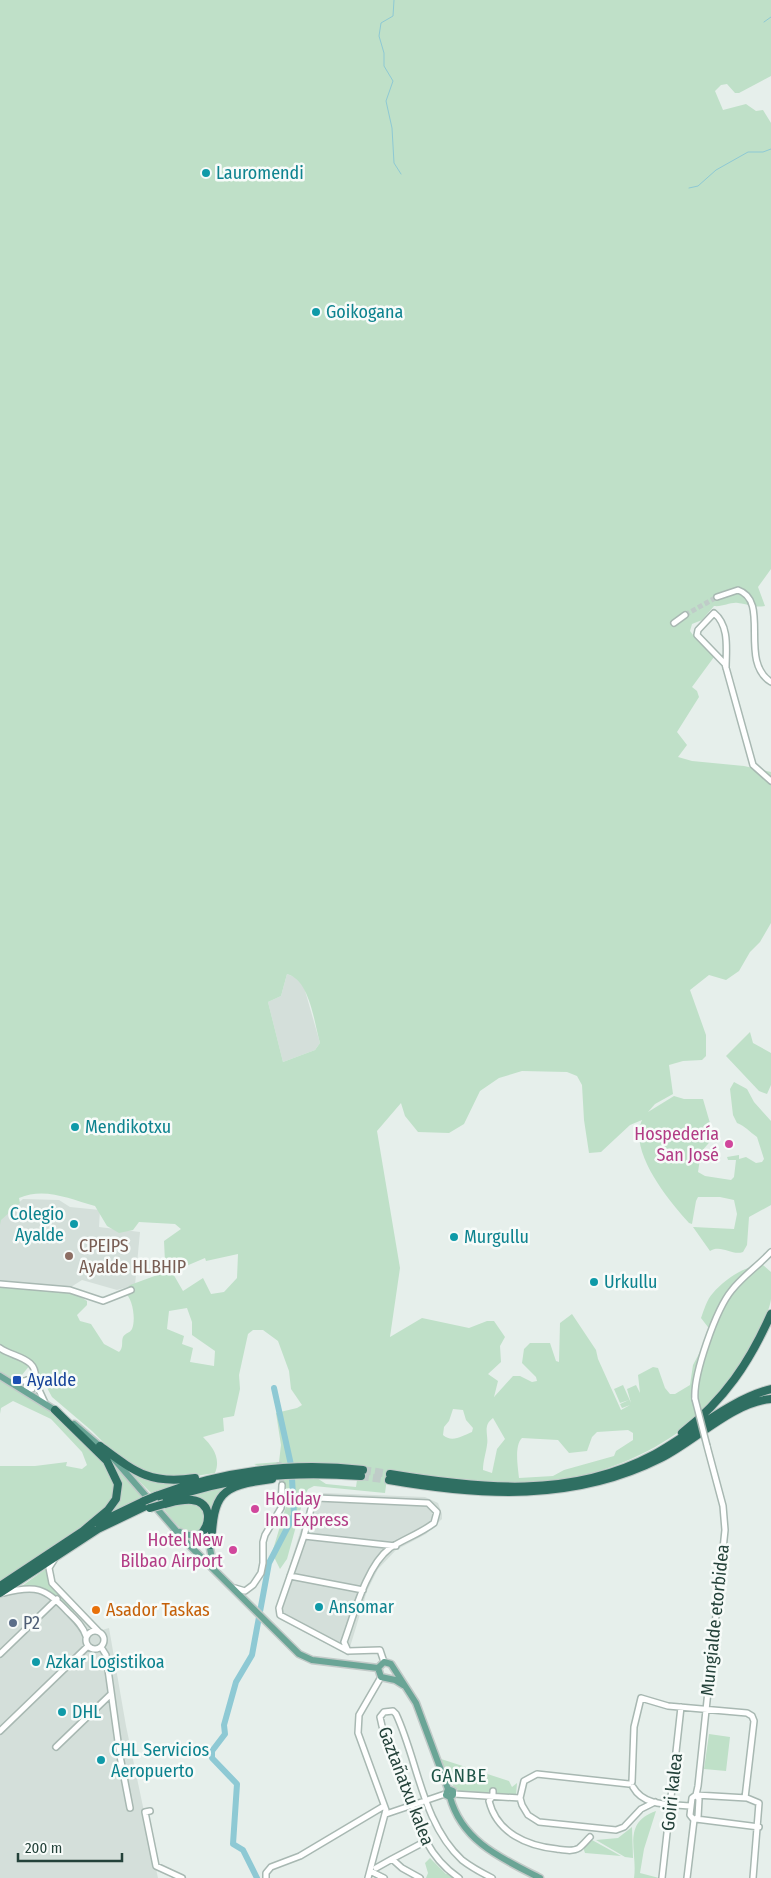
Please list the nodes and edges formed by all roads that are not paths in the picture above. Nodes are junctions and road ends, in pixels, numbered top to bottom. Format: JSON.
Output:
{"nodes":[{"id":1,"x":717,"y":597,"type":"tunnel mouth"},
{"id":2,"x":685,"y":615,"type":"tunnel mouth"},
{"id":3,"x":674,"y":623,"type":"dead end"},
{"id":4,"x":726,"y":668,"type":"junction"},
{"id":5,"x":771,"y":682,"type":"edge"},
{"id":6,"x":771,"y":781,"type":"edge"},
{"id":7,"x":771,"y":1252,"type":"edge"},
{"id":8,"x":0,"y":1284,"type":"edge"},
{"id":9,"x":131,"y":1290,"type":"dead end"},
{"id":10,"x":771,"y":1314,"type":"edge"},
{"id":11,"x":0,"y":1348,"type":"edge"},
{"id":12,"x":29,"y":1363,"type":"junction"},
{"id":13,"x":0,"y":1376,"type":"edge"},
{"id":14,"x":28,"y":1379,"type":"junction"},
{"id":15,"x":35,"y":1382,"type":"junction"},
{"id":16,"x":12,"y":1383,"type":"junction"},
{"id":17,"x":771,"y":1389,"type":"edge"},
{"id":18,"x":26,"y":1391,"type":"junction"},
{"id":19,"x":771,"y":1399,"type":"edge"},
{"id":20,"x":46,"y":1404,"type":"junction"},
{"id":21,"x":54,"y":1410,"type":"junction"},
{"id":22,"x":695,"y":1430,"type":"junction"},
{"id":23,"x":100,"y":1446,"type":"junction"},
{"id":24,"x":264,"y":1470,"type":"junction"},
{"id":25,"x":323,"y":1473,"type":"junction"},
{"id":26,"x":603,"y":1474,"type":"junction"},
{"id":27,"x":282,"y":1485,"type":"tunnel mouth"},
{"id":28,"x":573,"y":1487,"type":"junction"},
{"id":29,"x":160,"y":1500,"type":"junction"},
{"id":30,"x":147,"y":1505,"type":"junction"},
{"id":31,"x":178,"y":1532,"type":"junction"},
{"id":32,"x":85,"y":1534,"type":"junction"},
{"id":33,"x":198,"y":1536,"type":"junction"},
{"id":34,"x":304,"y":1536,"type":"junction"},
{"id":35,"x":210,"y":1546,"type":"junction"},
{"id":36,"x":396,"y":1546,"type":"junction"},
{"id":37,"x":196,"y":1551,"type":"junction"},
{"id":38,"x":60,"y":1554,"type":"junction"},
{"id":39,"x":215,"y":1570,"type":"junction"},
{"id":40,"x":290,"y":1576,"type":"junction"},
{"id":41,"x":229,"y":1584,"type":"junction"},
{"id":42,"x":0,"y":1586,"type":"edge"},
{"id":43,"x":250,"y":1589,"type":"junction"},
{"id":44,"x":363,"y":1590,"type":"junction"},
{"id":45,"x":0,"y":1593,"type":"edge"},
{"id":46,"x":56,"y":1599,"type":"junction"},
{"id":47,"x":258,"y":1613,"type":"junction"},
{"id":48,"x":100,"y":1632,"type":"junction"},
{"id":49,"x":86,"y":1636,"type":"junction"},
{"id":50,"x":88,"y":1646,"type":"junction"},
{"id":51,"x":101,"y":1647,"type":"junction"},
{"id":52,"x":348,"y":1651,"type":"junction"},
{"id":53,"x":0,"y":1654,"type":"edge"},
{"id":54,"x":384,"y":1662,"type":"junction"},
{"id":55,"x":393,"y":1667,"type":"junction"},
{"id":56,"x":378,"y":1668,"type":"junction"},
{"id":57,"x":384,"y":1677,"type":"junction"},
{"id":58,"x":406,"y":1686,"type":"junction"},
{"id":59,"x":110,"y":1695,"type":"junction"},
{"id":60,"x":681,"y":1707,"type":"junction"},
{"id":61,"x":706,"y":1709,"type":"junction"},
{"id":62,"x":0,"y":1731,"type":"edge"},
{"id":63,"x":56,"y":1747,"type":"dead end"},
{"id":64,"x":632,"y":1784,"type":"junction"},
{"id":65,"x":449,"y":1794,"type":"junction"},
{"id":66,"x":493,"y":1794,"type":"junction"},
{"id":67,"x":696,"y":1795,"type":"junction"},
{"id":68,"x":520,"y":1798,"type":"junction"},
{"id":69,"x":745,"y":1798,"type":"junction"},
{"id":70,"x":644,"y":1800,"type":"junction"},
{"id":71,"x":427,"y":1802,"type":"junction"},
{"id":72,"x":655,"y":1802,"type":"junction"},
{"id":73,"x":670,"y":1804,"type":"junction"},
{"id":74,"x":384,"y":1806,"type":"junction"},
{"id":75,"x":691,"y":1806,"type":"junction"},
{"id":76,"x":412,"y":1807,"type":"junction"},
{"id":77,"x":130,"y":1808,"type":"dead end"},
{"id":78,"x":644,"y":1808,"type":"junction"},
{"id":79,"x":150,"y":1811,"type":"dead end"},
{"id":80,"x":386,"y":1814,"type":"junction"},
{"id":81,"x":695,"y":1819,"type":"junction"},
{"id":82,"x":759,"y":1827,"type":"junction"},
{"id":83,"x":590,"y":1837,"type":"dead end"},
{"id":84,"x":426,"y":1841,"type":"junction"},
{"id":85,"x":392,"y":1859,"type":"junction"},
{"id":86,"x":373,"y":1870,"type":"junction"},
{"id":87,"x":182,"y":1878,"type":"edge"},
{"id":88,"x":266,"y":1878,"type":"edge"},
{"id":89,"x":368,"y":1878,"type":"edge"},
{"id":90,"x":384,"y":1878,"type":"edge"},
{"id":91,"x":420,"y":1878,"type":"edge"},
{"id":92,"x":459,"y":1878,"type":"edge"},
{"id":93,"x":492,"y":1878,"type":"edge"},
{"id":94,"x":540,"y":1878,"type":"edge"},
{"id":95,"x":662,"y":1878,"type":"edge"},
{"id":96,"x":687,"y":1878,"type":"edge"},
{"id":97,"x":753,"y":1878,"type":"edge"}],
"edges":[{"from":1,"to":5,"type":"street"},
{"from":2,"to":3,"type":"street"},
{"from":4,"to":4,"type":"street"},
{"from":4,"to":6,"type":"street"},
{"from":7,"to":61,"type":"street","name":"Mungialde etorbidea","bridge":true},
{"from":8,"to":9,"type":"street"},
{"from":10,"to":26,"type":"highway"},
{"from":11,"to":12,"type":"street"},
{"from":12,"to":14,"type":"street"},
{"from":12,"to":15,"type":"street"},
{"from":13,"to":16,"type":"main road"},
{"from":14,"to":15,"type":"street"},
{"from":14,"to":16,"type":"street"},
{"from":14,"to":18,"type":"street"},
{"from":15,"to":18,"type":"street"},
{"from":15,"to":20,"type":"street"},
{"from":16,"to":18,"type":"main road"},
{"from":17,"to":22,"type":"highway"},
{"from":18,"to":20,"type":"main road"},
{"from":19,"to":28,"type":"highway"},
{"from":20,"to":21,"type":"main road"},
{"from":21,"to":23,"type":"main road"},
{"from":21,"to":32,"type":"highway"},
{"from":22,"to":26,"type":"highway"},
{"from":22,"to":28,"type":"highway"},
{"from":23,"to":24,"type":"highway"},
{"from":23,"to":31,"type":"main road"},
{"from":24,"to":25,"type":"highway"},
{"from":24,"to":29,"type":"highway"},
{"from":25,"to":29,"type":"highway"},
{"from":25,"to":35,"type":"highway"},
{"from":26,"to":28,"type":"highway"},
{"from":27,"to":43,"type":"street"},
{"from":29,"to":30,"type":"highway","bridge":true},
{"from":29,"to":33,"type":"highway"},
{"from":30,"to":32,"type":"highway"},
{"from":30,"to":32,"type":"highway"},
{"from":31,"to":33,"type":"main road"},
{"from":31,"to":37,"type":"main road"},
{"from":32,"to":38,"type":"highway"},
{"from":32,"to":42,"type":"highway"},
{"from":33,"to":35,"type":"main road"},
{"from":33,"to":37,"type":"main road"},
{"from":34,"to":36,"type":"street"},
{"from":34,"to":36,"type":"street"},
{"from":34,"to":40,"type":"street"},
{"from":35,"to":37,"type":"main road"},
{"from":35,"to":39,"type":"main road"},
{"from":36,"to":44,"type":"street"},
{"from":37,"to":39,"type":"main road"},
{"from":38,"to":45,"type":"highway"},
{"from":38,"to":48,"type":"street"},
{"from":39,"to":41,"type":"main road"},
{"from":40,"to":44,"type":"street"},
{"from":40,"to":52,"type":"street"},
{"from":41,"to":43,"type":"street"},
{"from":41,"to":47,"type":"main road"},
{"from":43,"to":47,"type":"street"},
{"from":44,"to":52,"type":"street"},
{"from":45,"to":46,"type":"street"},
{"from":46,"to":49,"type":"street"},
{"from":46,"to":53,"type":"street"},
{"from":47,"to":56,"type":"main road"},
{"from":48,"to":49,"type":"street"},
{"from":48,"to":51,"type":"street"},
{"from":49,"to":50,"type":"street"},
{"from":50,"to":51,"type":"street"},
{"from":50,"to":62,"type":"street"},
{"from":51,"to":59,"type":"street"},
{"from":52,"to":54,"type":"street"},
{"from":54,"to":55,"type":"main road"},
{"from":54,"to":56,"type":"main road"},
{"from":55,"to":57,"type":"main road"},
{"from":55,"to":58,"type":"main road"},
{"from":56,"to":57,"type":"main road"},
{"from":57,"to":58,"type":"main road"},
{"from":57,"to":74,"type":"street"},
{"from":58,"to":65,"type":"main road"},
{"from":59,"to":63,"type":"street"},
{"from":59,"to":77,"type":"street"},
{"from":60,"to":61,"type":"street"},
{"from":60,"to":64,"type":"street"},
{"from":60,"to":73,"type":"street","name":"Goiri kalea"},
{"from":61,"to":67,"type":"street","name":"Mungialde etorbidea"},
{"from":61,"to":69,"type":"street"},
{"from":64,"to":68,"type":"street"},
{"from":64,"to":70,"type":"street"},
{"from":65,"to":66,"type":"street"},
{"from":65,"to":71,"type":"street"},
{"from":65,"to":94,"type":"main road"},
{"from":66,"to":68,"type":"street"},
{"from":66,"to":83,"type":"street"},
{"from":67,"to":69,"type":"street"},
{"from":67,"to":75,"type":"street","name":"Mungialde etorbidea"},
{"from":67,"to":81,"type":"street","name":"Mungialde etorbidea"},
{"from":68,"to":78,"type":"street"},
{"from":69,"to":82,"type":"street"},
{"from":70,"to":72,"type":"street"},
{"from":70,"to":78,"type":"street"},
{"from":71,"to":76,"type":"street"},
{"from":71,"to":76,"type":"street","name":"Gaztañatxu kalea"},
{"from":71,"to":93,"type":"street","name":"Gaztañatxu kalea"},
{"from":72,"to":73,"type":"street"},
{"from":72,"to":78,"type":"street"},
{"from":73,"to":75,"type":"street"},
{"from":73,"to":95,"type":"street","name":"Goiri kalea"},
{"from":74,"to":80,"type":"street"},
{"from":74,"to":88,"type":"street"},
{"from":75,"to":81,"type":"street","name":"Mungialde etorbidea"},
{"from":76,"to":80,"type":"street"},
{"from":76,"to":84,"type":"street","name":"Gaztañatxu kalea"},
{"from":79,"to":87,"type":"street"},
{"from":80,"to":86,"type":"street"},
{"from":81,"to":82,"type":"street"},
{"from":81,"to":96,"type":"street","name":"Mungialde etorbidea"},
{"from":82,"to":97,"type":"street"},
{"from":84,"to":85,"type":"street"},
{"from":84,"to":92,"type":"street","name":"Gaztañatxu kalea"},
{"from":85,"to":86,"type":"street"},
{"from":85,"to":91,"type":"street"},
{"from":86,"to":89,"type":"street"},
{"from":86,"to":90,"type":"street"}]}
